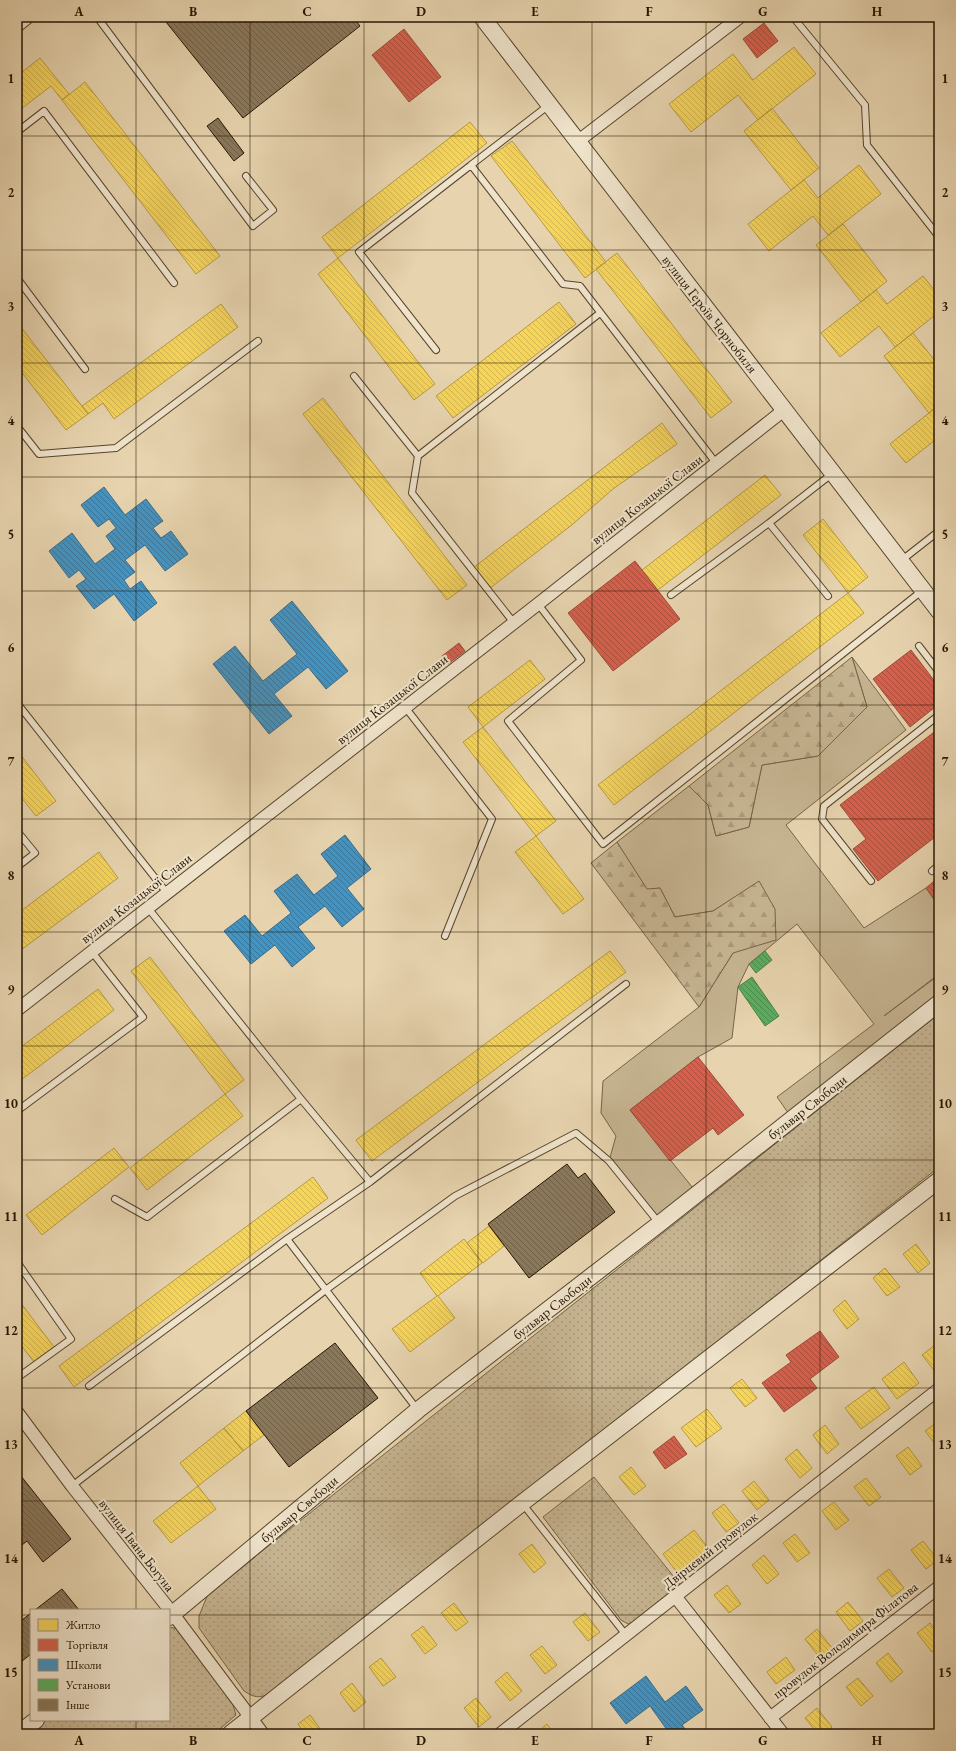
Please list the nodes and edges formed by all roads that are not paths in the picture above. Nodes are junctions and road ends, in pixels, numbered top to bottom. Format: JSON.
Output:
{"nodes":[{"id":1,"x":28,"y":17,"type":"edge"},
{"id":2,"x":98,"y":17,"type":"edge"},
{"id":3,"x":482,"y":17,"type":"edge"},
{"id":4,"x":740,"y":17,"type":"edge"},
{"id":5,"x":793,"y":17,"type":"edge"},
{"id":6,"x":17,"y":26,"type":"edge"},
{"id":7,"x":549,"y":105,"type":"junction"},
{"id":8,"x":17,"y":132,"type":"edge"},
{"id":9,"x":577,"y":142,"type":"junction"},
{"id":10,"x":471,"y":165,"type":"junction"},
{"id":11,"x":246,"y":176,"type":"dead end"},
{"id":12,"x":939,"y":236,"type":"edge"},
{"id":13,"x":17,"y":278,"type":"edge"},
{"id":14,"x":174,"y":283,"type":"dead end"},
{"id":15,"x":600,"y":313,"type":"junction"},
{"id":16,"x":258,"y":341,"type":"dead end"},
{"id":17,"x":436,"y":350,"type":"dead end"},
{"id":18,"x":86,"y":369,"type":"dead end"},
{"id":19,"x":354,"y":376,"type":"dead end"},
{"id":20,"x":784,"y":410,"type":"junction"},
{"id":21,"x":17,"y":426,"type":"edge"},
{"id":22,"x":418,"y":456,"type":"junction"},
{"id":23,"x":716,"y":464,"type":"junction"},
{"id":24,"x":832,"y":473,"type":"junction"},
{"id":25,"x":769,"y":523,"type":"junction"},
{"id":26,"x":939,"y":531,"type":"edge"},
{"id":27,"x":901,"y":561,"type":"junction"},
{"id":28,"x":923,"y":590,"type":"junction"},
{"id":29,"x":672,"y":595,"type":"dead end"},
{"id":30,"x":828,"y":596,"type":"dead end"},
{"id":31,"x":538,"y":604,"type":"junction"},
{"id":32,"x":939,"y":611,"type":"edge"},
{"id":33,"x":514,"y":623,"type":"junction"},
{"id":34,"x":919,"y":646,"type":"dead end"},
{"id":35,"x":939,"y":672,"type":"edge"},
{"id":36,"x":17,"y":703,"type":"edge"},
{"id":37,"x":405,"y":707,"type":"junction"},
{"id":38,"x":939,"y":715,"type":"edge"},
{"id":39,"x":17,"y":831,"type":"edge"},
{"id":40,"x":939,"y":865,"type":"edge"},
{"id":41,"x":17,"y":867,"type":"edge"},
{"id":42,"x":932,"y":871,"type":"dead end"},
{"id":43,"x":871,"y":881,"type":"dead end"},
{"id":44,"x":167,"y":892,"type":"junction"},
{"id":45,"x":148,"y":908,"type":"junction"},
{"id":46,"x":445,"y":936,"type":"dead end"},
{"id":47,"x":92,"y":952,"type":"junction"},
{"id":48,"x":626,"y":984,"type":"dead end"},
{"id":49,"x":939,"y":1003,"type":"edge"},
{"id":50,"x":17,"y":1010,"type":"edge"},
{"id":51,"x":301,"y":1099,"type":"junction"},
{"id":52,"x":17,"y":1112,"type":"edge"},
{"id":53,"x":939,"y":1180,"type":"edge"},
{"id":54,"x":370,"y":1182,"type":"junction"},
{"id":55,"x":115,"y":1199,"type":"dead end"},
{"id":56,"x":659,"y":1224,"type":"junction"},
{"id":57,"x":287,"y":1239,"type":"junction"},
{"id":58,"x":17,"y":1262,"type":"edge"},
{"id":59,"x":327,"y":1289,"type":"junction"},
{"id":60,"x":17,"y":1378,"type":"edge"},
{"id":61,"x":89,"y":1386,"type":"dead end"},
{"id":62,"x":939,"y":1390,"type":"edge"},
{"id":63,"x":418,"y":1410,"type":"junction"},
{"id":64,"x":17,"y":1412,"type":"edge"},
{"id":65,"x":72,"y":1486,"type":"junction"},
{"id":66,"x":522,"y":1503,"type":"junction"},
{"id":67,"x":939,"y":1587,"type":"edge"},
{"id":68,"x":675,"y":1596,"type":"junction"},
{"id":69,"x":166,"y":1609,"type":"edge"},
{"id":70,"x":171,"y":1615,"type":"edge"},
{"id":71,"x":626,"y":1635,"type":"junction"},
{"id":72,"x":251,"y":1718,"type":"junction"},
{"id":73,"x":770,"y":1718,"type":"junction"},
{"id":74,"x":35,"y":1721,"type":"edge"},
{"id":75,"x":18,"y":1734,"type":"edge"},
{"id":76,"x":230,"y":1734,"type":"edge"},
{"id":77,"x":263,"y":1734,"type":"edge"},
{"id":78,"x":500,"y":1734,"type":"edge"},
{"id":79,"x":783,"y":1734,"type":"edge"}],
"edges":[{"from":1,"to":6,"type":"street"},
{"from":2,"to":11,"type":"lane"},
{"from":3,"to":7,"type":"street","name":"вулиця Героїв Чорнобиля"},
{"from":4,"to":9,"type":"street"},
{"from":5,"to":12,"type":"lane"},
{"from":7,"to":9,"type":"street","name":"вулиця Героїв Чорнобиля"},
{"from":7,"to":10,"type":"lane"},
{"from":8,"to":14,"type":"lane"},
{"from":9,"to":20,"type":"street","name":"вулиця Героїв Чорнобиля"},
{"from":10,"to":15,"type":"lane"},
{"from":10,"to":17,"type":"lane"},
{"from":13,"to":18,"type":"lane"},
{"from":15,"to":22,"type":"lane"},
{"from":15,"to":23,"type":"lane"},
{"from":16,"to":21,"type":"lane"},
{"from":19,"to":22,"type":"lane"},
{"from":20,"to":23,"type":"street","name":"вулиця Козацької Слави"},
{"from":20,"to":24,"type":"street","name":"вулиця Героїв Чорнобиля"},
{"from":22,"to":33,"type":"lane"},
{"from":23,"to":31,"type":"street","name":"вулиця Козацької Слави"},
{"from":24,"to":25,"type":"lane"},
{"from":24,"to":27,"type":"street","name":"вулиця Героїв Чорнобиля"},
{"from":25,"to":29,"type":"lane"},
{"from":25,"to":30,"type":"lane"},
{"from":26,"to":27,"type":"lane"},
{"from":27,"to":28,"type":"street","name":"вулиця Героїв Чорнобиля"},
{"from":28,"to":31,"type":"lane"},
{"from":28,"to":32,"type":"street","name":"вулиця Героїв Чорнобиля"},
{"from":31,"to":33,"type":"street","name":"вулиця Козацької Слави"},
{"from":33,"to":37,"type":"street","name":"вулиця Козацької Слави"},
{"from":34,"to":35,"type":"lane"},
{"from":36,"to":44,"type":"lane"},
{"from":37,"to":44,"type":"street","name":"вулиця Козацької Слави"},
{"from":37,"to":46,"type":"lane"},
{"from":38,"to":43,"type":"lane"},
{"from":39,"to":41,"type":"lane"},
{"from":40,"to":42,"type":"lane"},
{"from":44,"to":45,"type":"street","name":"вулиця Козацької Слави"},
{"from":45,"to":47,"type":"street","name":"вулиця Козацької Слави"},
{"from":45,"to":51,"type":"lane"},
{"from":47,"to":50,"type":"street","name":"вулиця Козацької Слави"},
{"from":47,"to":52,"type":"lane"},
{"from":48,"to":54,"type":"lane"},
{"from":49,"to":56,"type":"street","name":"бульвар Свободи"},
{"from":51,"to":54,"type":"lane"},
{"from":51,"to":55,"type":"lane"},
{"from":53,"to":66,"type":"street"},
{"from":54,"to":57,"type":"lane"},
{"from":56,"to":59,"type":"lane"},
{"from":56,"to":63,"type":"street","name":"бульвар Свободи"},
{"from":57,"to":59,"type":"lane"},
{"from":57,"to":61,"type":"lane"},
{"from":58,"to":60,"type":"lane"},
{"from":59,"to":63,"type":"lane"},
{"from":59,"to":65,"type":"lane"},
{"from":62,"to":68,"type":"street","name":"Двірцевий провулок"},
{"from":63,"to":70,"type":"street","name":"бульвар Свободи"},
{"from":64,"to":65,"type":"street","name":"вулиця Івана Богуна"},
{"from":65,"to":69,"type":"street","name":"вулиця Івана Богуна"},
{"from":66,"to":71,"type":"lane"},
{"from":66,"to":72,"type":"street"},
{"from":67,"to":73,"type":"street","name":"провулок Володимира Філатова"},
{"from":68,"to":71,"type":"street","name":"Двірцевий провулок"},
{"from":68,"to":73,"type":"street"},
{"from":70,"to":72,"type":"street","name":"вулиця Івана Богуна"},
{"from":71,"to":78,"type":"street","name":"Двірцевий провулок"},
{"from":72,"to":76,"type":"street"},
{"from":72,"to":77,"type":"street","name":"вулиця Івана Богуна"},
{"from":73,"to":79,"type":"street"},
{"from":74,"to":75,"type":"street"}]}
